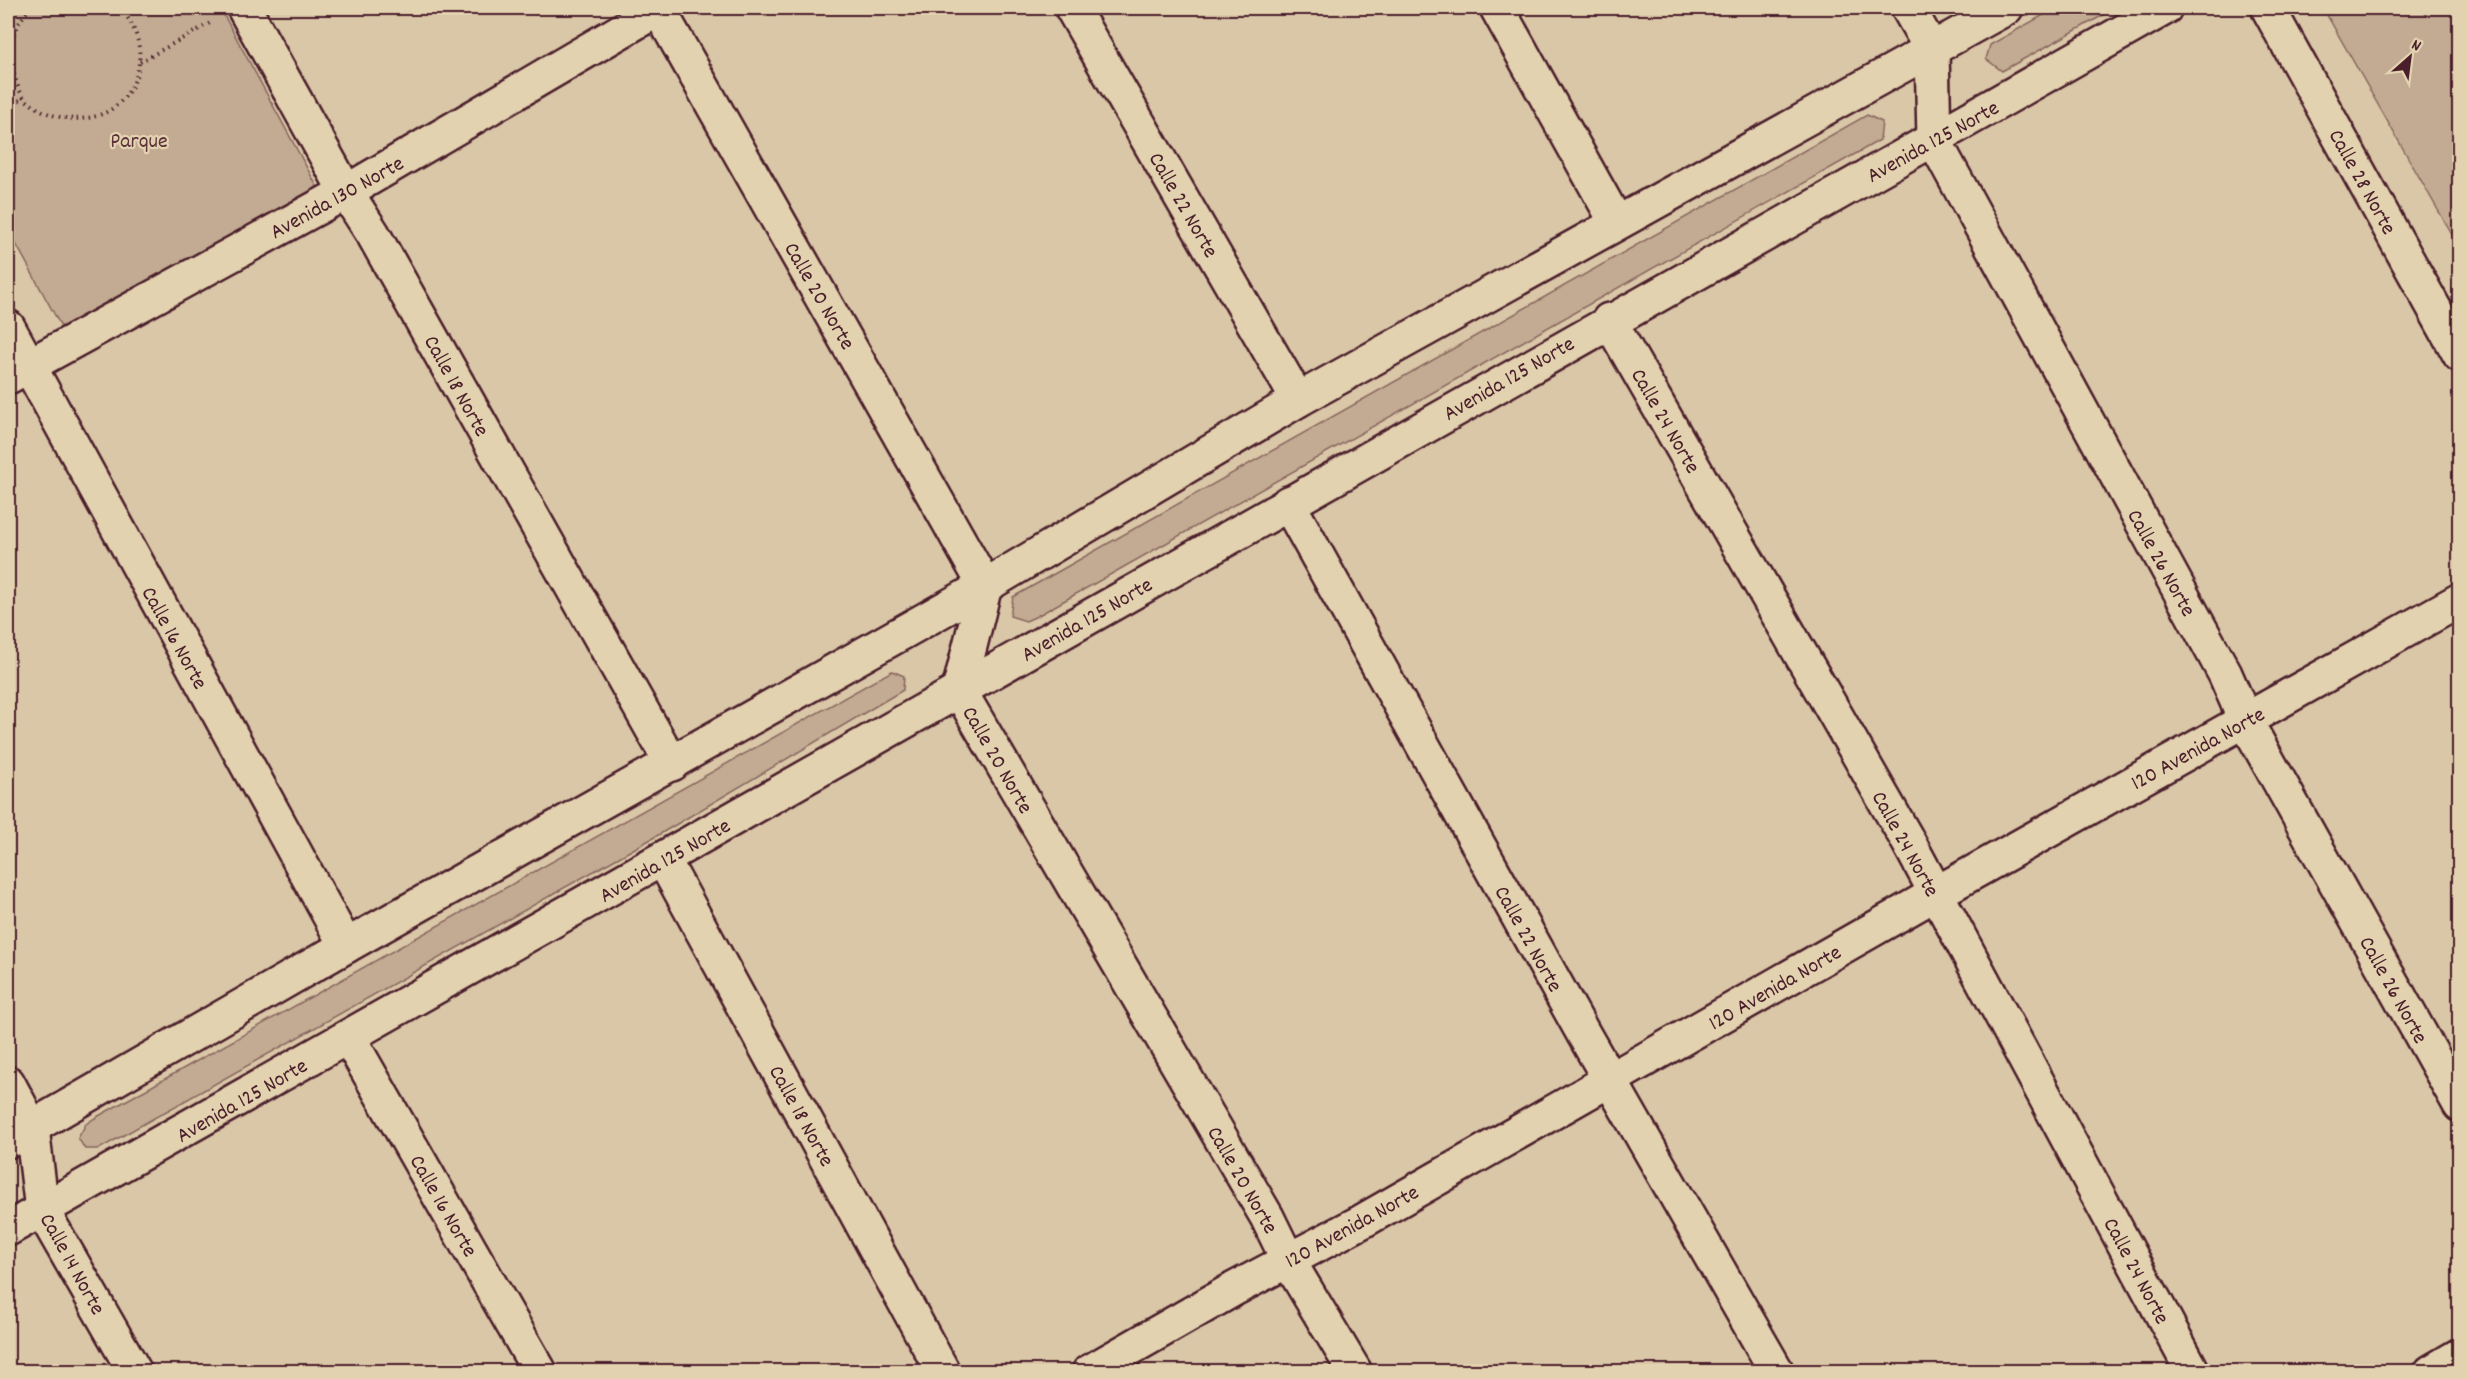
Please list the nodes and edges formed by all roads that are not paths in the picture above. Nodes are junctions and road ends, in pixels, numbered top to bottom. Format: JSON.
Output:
{"nodes":[{"id":1,"x":659,"y":8,"type":"edge"},
{"id":2,"x":1072,"y":8,"type":"edge"},
{"id":3,"x":1497,"y":8,"type":"edge"},
{"id":4,"x":1908,"y":8,"type":"edge"},
{"id":5,"x":2006,"y":8,"type":"edge"},
{"id":6,"x":2165,"y":8,"type":"edge"},
{"id":7,"x":2268,"y":8,"type":"edge"},
{"id":8,"x":231,"y":13,"type":"edge"},
{"id":9,"x":1932,"y":50,"type":"junction"},
{"id":10,"x":1934,"y":140,"type":"junction"},
{"id":11,"x":346,"y":192,"type":"junction"},
{"id":12,"x":1616,"y":222,"type":"junction"},
{"id":13,"x":1609,"y":320,"type":"junction"},
{"id":14,"x":8,"y":327,"type":"edge"},
{"id":15,"x":2460,"y":355,"type":"edge"},
{"id":16,"x":17,"y":371,"type":"edge"},
{"id":17,"x":1298,"y":400,"type":"junction"},
{"id":18,"x":1288,"y":503,"type":"junction"},
{"id":19,"x":985,"y":586,"type":"junction"},
{"id":20,"x":2460,"y":600,"type":"edge"},
{"id":21,"x":959,"y":690,"type":"junction"},
{"id":22,"x":2245,"y":720,"type":"junction"},
{"id":23,"x":672,"y":764,"type":"junction"},
{"id":24,"x":663,"y":859,"type":"junction"},
{"id":25,"x":1935,"y":894,"type":"junction"},
{"id":26,"x":346,"y":946,"type":"junction"},
{"id":27,"x":349,"y":1038,"type":"junction"},
{"id":28,"x":1611,"y":1079,"type":"junction"},
{"id":29,"x":8,"y":1083,"type":"edge"},
{"id":30,"x":2460,"y":1105,"type":"edge"},
{"id":31,"x":20,"y":1134,"type":"edge"},
{"id":32,"x":42,"y":1210,"type":"junction"},
{"id":33,"x":8,"y":1229,"type":"edge"},
{"id":34,"x":1288,"y":1260,"type":"junction"},
{"id":35,"x":2460,"y":1355,"type":"edge"},
{"id":36,"x":135,"y":1371,"type":"edge"},
{"id":37,"x":540,"y":1371,"type":"edge"},
{"id":38,"x":943,"y":1371,"type":"edge"},
{"id":39,"x":1089,"y":1371,"type":"edge"},
{"id":40,"x":1354,"y":1371,"type":"edge"},
{"id":41,"x":1777,"y":1371,"type":"edge"},
{"id":42,"x":2193,"y":1371,"type":"edge"},
{"id":43,"x":2431,"y":1371,"type":"edge"}],
"edges":[{"from":1,"to":11,"type":"street","name":"Avenida 130 Norte"},
{"from":1,"to":19,"type":"street","name":"Calle 20 Norte"},
{"from":2,"to":17,"type":"street","name":"Calle 22 Norte"},
{"from":3,"to":12,"type":"street"},
{"from":4,"to":9,"type":"street","name":"Calle 26 Norte"},
{"from":5,"to":9,"type":"street"},
{"from":6,"to":10,"type":"street","name":"Avenida 125 Norte"},
{"from":7,"to":15,"type":"street","name":"Calle 28 Norte"},
{"from":8,"to":11,"type":"street","name":"Calle 18 Norte"},
{"from":9,"to":10,"type":"street","name":"Calle 26 Norte"},
{"from":9,"to":12,"type":"street"},
{"from":10,"to":13,"type":"street","name":"Avenida 125 Norte"},
{"from":10,"to":22,"type":"street","name":"Calle 26 Norte"},
{"from":11,"to":16,"type":"street","name":"Avenida 130 Norte"},
{"from":11,"to":23,"type":"street","name":"Calle 18 Norte"},
{"from":12,"to":17,"type":"street"},
{"from":13,"to":18,"type":"street","name":"Avenida 125 Norte"},
{"from":13,"to":25,"type":"street","name":"Calle 24 Norte"},
{"from":14,"to":16,"type":"street","name":"Calle 16 Norte"},
{"from":16,"to":26,"type":"street","name":"Calle 16 Norte"},
{"from":17,"to":19,"type":"street"},
{"from":18,"to":21,"type":"street","name":"Avenida 125 Norte"},
{"from":18,"to":28,"type":"street","name":"Calle 22 Norte"},
{"from":19,"to":21,"type":"street","name":"Calle 20 Norte"},
{"from":19,"to":23,"type":"street"},
{"from":20,"to":22,"type":"street","name":"120 Avenida Norte"},
{"from":21,"to":24,"type":"street","name":"Avenida 125 Norte"},
{"from":21,"to":34,"type":"street","name":"Calle 20 Norte"},
{"from":22,"to":25,"type":"street","name":"120 Avenida Norte"},
{"from":22,"to":30,"type":"street","name":"Calle 26 Norte"},
{"from":23,"to":26,"type":"street"},
{"from":24,"to":27,"type":"street","name":"Avenida 125 Norte"},
{"from":24,"to":38,"type":"street","name":"Calle 18 Norte"},
{"from":25,"to":28,"type":"street","name":"120 Avenida Norte"},
{"from":25,"to":42,"type":"street","name":"Calle 24 Norte"},
{"from":26,"to":31,"type":"street"},
{"from":27,"to":32,"type":"street","name":"Avenida 125 Norte"},
{"from":27,"to":37,"type":"street","name":"Calle 16 Norte"},
{"from":28,"to":34,"type":"street","name":"120 Avenida Norte"},
{"from":28,"to":41,"type":"street","name":"Calle 22 Norte"},
{"from":29,"to":31,"type":"street","name":"Calle 14 Norte"},
{"from":31,"to":32,"type":"street","name":"Calle 14 Norte"},
{"from":32,"to":33,"type":"street","name":"Avenida 125 Norte"},
{"from":32,"to":36,"type":"street","name":"Calle 14 Norte"},
{"from":34,"to":39,"type":"street","name":"120 Avenida Norte"},
{"from":34,"to":40,"type":"street","name":"Calle 20 Norte"},
{"from":35,"to":43,"type":"street"}]}
